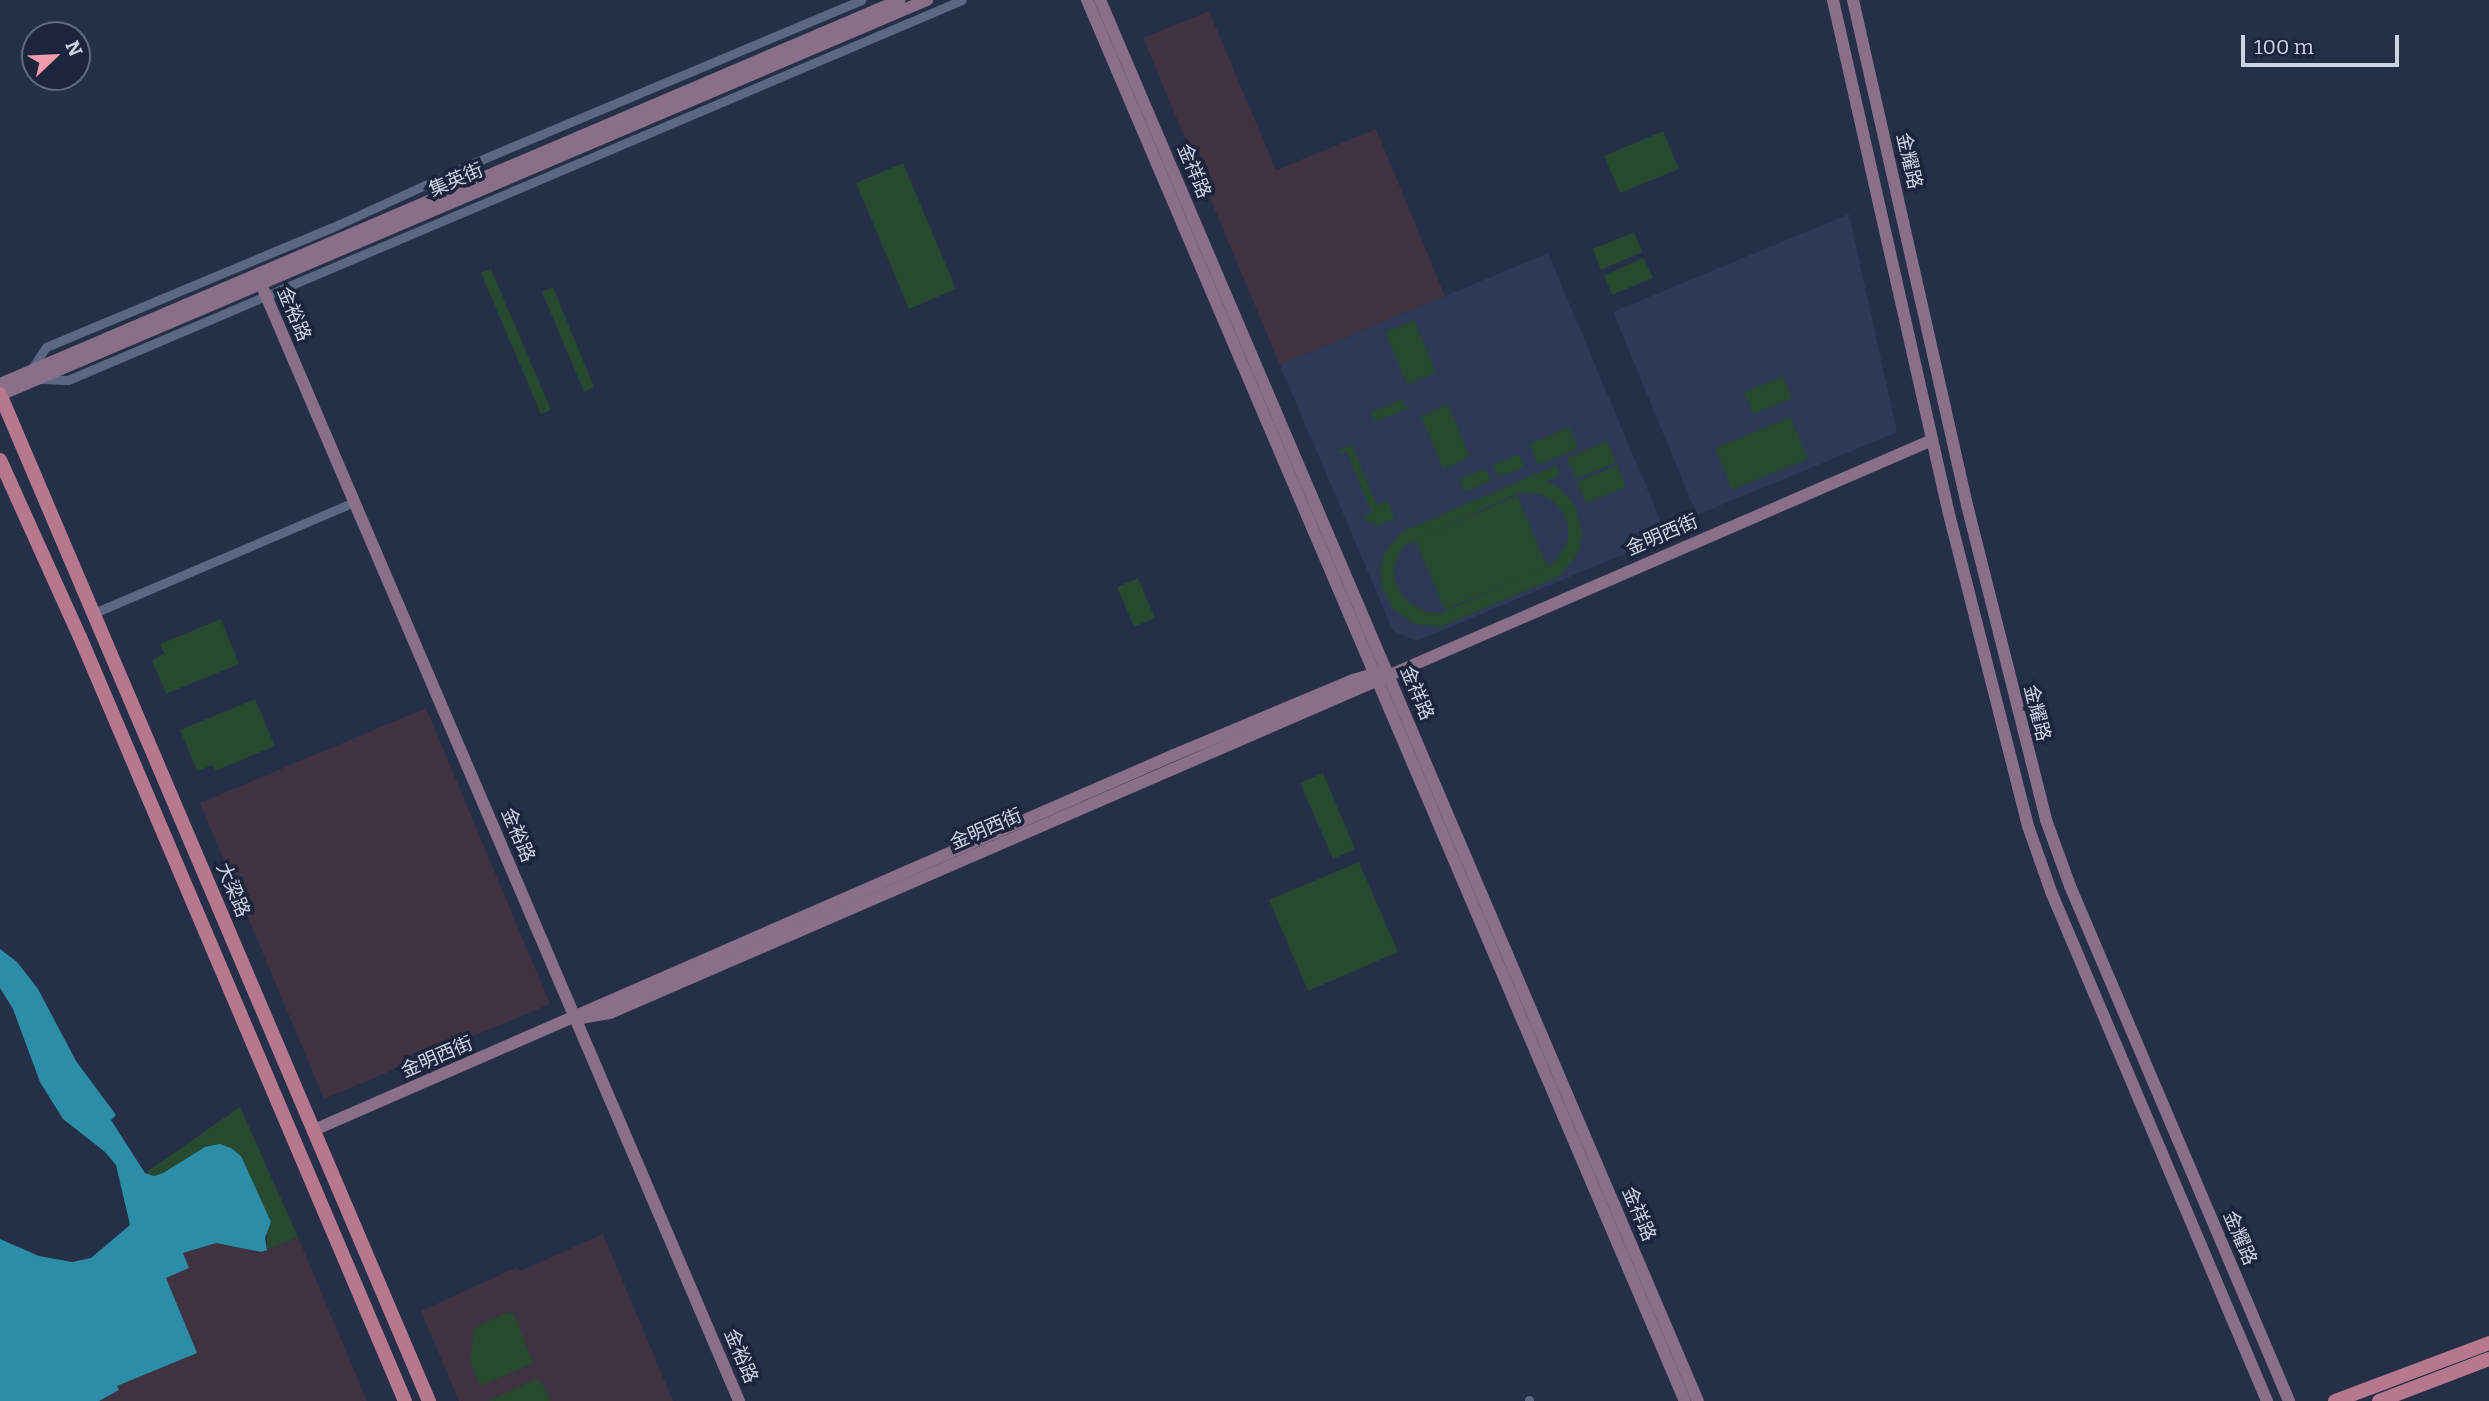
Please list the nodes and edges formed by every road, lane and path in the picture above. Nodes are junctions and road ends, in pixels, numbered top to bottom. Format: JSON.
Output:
{"nodes":[{"id":1,"x":861,"y":0,"type":"edge"},
{"id":2,"x":900,"y":0,"type":"edge"},
{"id":3,"x":927,"y":0,"type":"edge"},
{"id":4,"x":962,"y":0,"type":"edge"},
{"id":5,"x":1087,"y":0,"type":"edge"},
{"id":6,"x":1100,"y":0,"type":"edge"},
{"id":7,"x":1833,"y":0,"type":"edge"},
{"id":8,"x":1853,"y":0,"type":"edge"},
{"id":9,"x":261,"y":284,"type":"junction"},
{"id":10,"x":267,"y":298,"type":"junction"},
{"id":11,"x":35,"y":375,"type":"junction"},
{"id":12,"x":0,"y":384,"type":"edge"},
{"id":13,"x":0,"y":395,"type":"edge"},
{"id":14,"x":1932,"y":440,"type":"junction"},
{"id":15,"x":0,"y":460,"type":"edge"},
{"id":16,"x":354,"y":502,"type":"junction"},
{"id":17,"x":94,"y":613,"type":"junction"},
{"id":18,"x":1382,"y":675,"type":"junction"},
{"id":19,"x":575,"y":1019,"type":"junction"},
{"id":20,"x":314,"y":1130,"type":"junction"},
{"id":21,"x":2489,"y":1343,"type":"edge"},
{"id":22,"x":2489,"y":1359,"type":"edge"},
{"id":23,"x":405,"y":1401,"type":"edge"},
{"id":24,"x":429,"y":1401,"type":"edge"},
{"id":25,"x":739,"y":1401,"type":"edge"},
{"id":26,"x":1685,"y":1401,"type":"edge"},
{"id":27,"x":1698,"y":1401,"type":"edge"},
{"id":28,"x":2267,"y":1401,"type":"edge"},
{"id":29,"x":2289,"y":1401,"type":"edge"},
{"id":30,"x":2335,"y":1401,"type":"edge"},
{"id":31,"x":2379,"y":1401,"type":"edge"}],
"edges":[{"from":1,"to":11,"type":"street"},
{"from":2,"to":11,"type":"street","name":"集英街"},
{"from":3,"to":9,"type":"street","name":"集英街"},
{"from":4,"to":10,"type":"street"},
{"from":5,"to":18,"type":"street","name":"金祥路"},
{"from":6,"to":18,"type":"street","name":"金祥路"},
{"from":7,"to":14,"type":"street","name":"金耀路"},
{"from":8,"to":29,"type":"street","name":"金耀路"},
{"from":9,"to":10,"type":"street","name":"金裕路"},
{"from":9,"to":11,"type":"street","name":"集英街"},
{"from":10,"to":11,"type":"street"},
{"from":10,"to":16,"type":"street","name":"金裕路"},
{"from":11,"to":12,"type":"street","name":"集英街"},
{"from":11,"to":13,"type":"street","name":"集英街"},
{"from":13,"to":17,"type":"main road","name":"大梁路"},
{"from":14,"to":18,"type":"street","name":"金明西街"},
{"from":14,"to":28,"type":"street","name":"金耀路"},
{"from":15,"to":23,"type":"main road"},
{"from":16,"to":17,"type":"street"},
{"from":16,"to":19,"type":"street","name":"金裕路"},
{"from":17,"to":20,"type":"main road","name":"大梁路"},
{"from":18,"to":19,"type":"street","name":"金明西街"},
{"from":18,"to":26,"type":"street","name":"金祥路"},
{"from":18,"to":27,"type":"street","name":"金祥路"},
{"from":19,"to":20,"type":"street","name":"金明西街"},
{"from":19,"to":25,"type":"street","name":"金裕路"},
{"from":20,"to":24,"type":"main road","name":"大梁路"},
{"from":21,"to":30,"type":"main road"},
{"from":22,"to":31,"type":"main road"}]}
